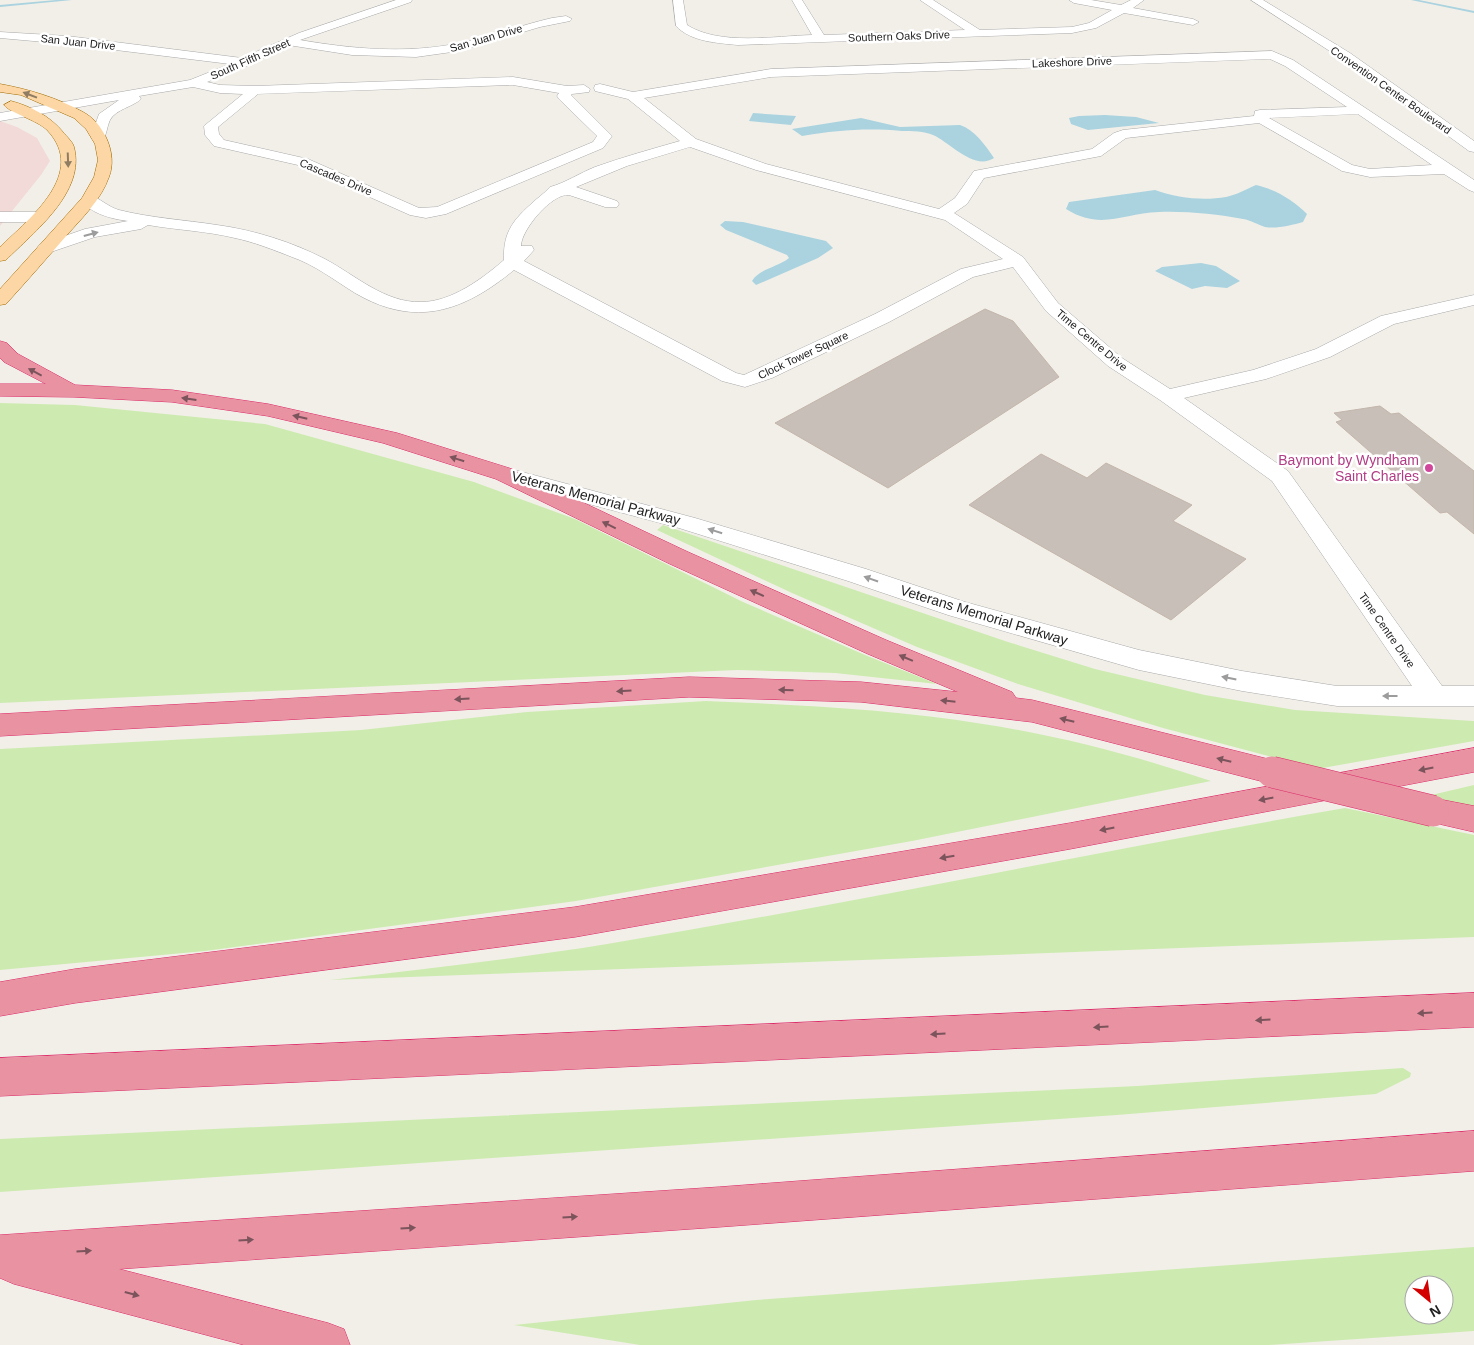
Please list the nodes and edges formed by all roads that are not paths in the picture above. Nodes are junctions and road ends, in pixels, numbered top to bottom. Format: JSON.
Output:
{"nodes":[{"id":1,"x":407,"y":0,"type":"edge"},
{"id":2,"x":678,"y":0,"type":"edge"},
{"id":3,"x":798,"y":0,"type":"edge"},
{"id":4,"x":925,"y":0,"type":"edge"},
{"id":5,"x":1074,"y":0,"type":"edge"},
{"id":6,"x":1139,"y":0,"type":"edge"},
{"id":7,"x":1256,"y":0,"type":"edge"},
{"id":8,"x":1126,"y":8,"type":"junction"},
{"id":9,"x":566,"y":19,"type":"dead end"},
{"id":10,"x":1193,"y":22,"type":"dead end"},
{"id":11,"x":978,"y":34,"type":"junction"},
{"id":12,"x":0,"y":35,"type":"edge"},
{"id":13,"x":820,"y":38,"type":"junction"},
{"id":14,"x":286,"y":42,"type":"junction"},
{"id":15,"x":246,"y":62,"type":"junction"},
{"id":16,"x":621,"y":80,"type":"dead end"},
{"id":17,"x":193,"y":83,"type":"junction"},
{"id":18,"x":0,"y":88,"type":"edge"},
{"id":19,"x":600,"y":88,"type":"junction"},
{"id":20,"x":156,"y":90,"type":"junction"},
{"id":21,"x":254,"y":90,"type":"junction"},
{"id":22,"x":567,"y":90,"type":"junction"},
{"id":23,"x":633,"y":96,"type":"junction"},
{"id":24,"x":0,"y":102,"type":"edge"},
{"id":25,"x":59,"y":107,"type":"junction"},
{"id":26,"x":1361,"y":110,"type":"junction"},
{"id":27,"x":29,"y":112,"type":"junction"},
{"id":28,"x":0,"y":117,"type":"edge"},
{"id":29,"x":1262,"y":119,"type":"junction"},
{"id":30,"x":98,"y":137,"type":"junction"},
{"id":31,"x":696,"y":144,"type":"junction"},
{"id":32,"x":1474,"y":148,"type":"edge"},
{"id":33,"x":1446,"y":169,"type":"junction"},
{"id":34,"x":520,"y":179,"type":"junction"},
{"id":35,"x":1474,"y":187,"type":"edge"},
{"id":36,"x":561,"y":190,"type":"junction"},
{"id":37,"x":579,"y":194,"type":"junction"},
{"id":38,"x":89,"y":200,"type":"junction"},
{"id":39,"x":611,"y":204,"type":"dead end"},
{"id":40,"x":942,"y":214,"type":"junction"},
{"id":41,"x":0,"y":217,"type":"edge"},
{"id":42,"x":546,"y":220,"type":"dead end"},
{"id":43,"x":152,"y":221,"type":"junction"},
{"id":44,"x":34,"y":223,"type":"junction"},
{"id":45,"x":0,"y":230,"type":"edge"},
{"id":46,"x":536,"y":235,"type":"dead end"},
{"id":47,"x":45,"y":249,"type":"junction"},
{"id":48,"x":0,"y":256,"type":"edge"},
{"id":49,"x":1017,"y":261,"type":"junction"},
{"id":50,"x":513,"y":262,"type":"junction"},
{"id":51,"x":0,"y":300,"type":"edge"},
{"id":52,"x":1474,"y":300,"type":"edge"},
{"id":53,"x":0,"y":348,"type":"edge"},
{"id":54,"x":0,"y":390,"type":"edge"},
{"id":55,"x":74,"y":391,"type":"junction"},
{"id":56,"x":1167,"y":396,"type":"junction"},
{"id":57,"x":504,"y":474,"type":"junction"},
{"id":58,"x":1434,"y":696,"type":"junction"},
{"id":59,"x":1474,"y":696,"type":"edge"},
{"id":60,"x":1032,"y":711,"type":"junction"},
{"id":61,"x":0,"y":725,"type":"edge"},
{"id":62,"x":1474,"y":760,"type":"edge"},
{"id":63,"x":1474,"y":819,"type":"edge"},
{"id":64,"x":0,"y":1000,"type":"edge"},
{"id":65,"x":1474,"y":1010,"type":"edge"},
{"id":66,"x":0,"y":1077,"type":"edge"},
{"id":67,"x":1474,"y":1152,"type":"edge"},
{"id":68,"x":0,"y":1258,"type":"edge"},
{"id":69,"x":328,"y":1345,"type":"edge"}],
"edges":[{"from":1,"to":14,"type":"street","name":"South Fifth Street"},
{"from":2,"to":13,"type":"street","name":"Southern Oaks Drive"},
{"from":3,"to":13,"type":"street"},
{"from":4,"to":11,"type":"street"},
{"from":5,"to":8,"type":"street"},
{"from":6,"to":8,"type":"street","name":"Southern Oaks Drive"},
{"from":7,"to":32,"type":"street","name":"Convention Center Boulevard"},
{"from":8,"to":10,"type":"street"},
{"from":8,"to":11,"type":"street","name":"Southern Oaks Drive"},
{"from":9,"to":14,"type":"street","name":"San Juan Drive"},
{"from":11,"to":13,"type":"street","name":"Southern Oaks Drive"},
{"from":12,"to":15,"type":"street","name":"San Juan Drive"},
{"from":14,"to":15,"type":"street","name":"South Fifth Street"},
{"from":15,"to":17,"type":"street","name":"South Fifth Street"},
{"from":16,"to":19,"type":"street"},
{"from":17,"to":20,"type":"street","name":"South Fifth Street"},
{"from":17,"to":21,"type":"street"},
{"from":25,"to":18,"type":"main road","one_way":true},
{"from":19,"to":22,"type":"street"},
{"from":19,"to":23,"type":"street","name":"Time Centre Drive"},
{"from":20,"to":25,"type":"street","name":"South Fifth Street"},
{"from":20,"to":30,"type":"street"},
{"from":21,"to":22,"type":"street"},
{"from":21,"to":34,"type":"street","name":"Cascades Drive"},
{"from":22,"to":34,"type":"street","name":"Cascades Drive"},
{"from":23,"to":26,"type":"street","name":"Lakeshore Drive"},
{"from":23,"to":31,"type":"street","name":"Time Centre Drive"},
{"from":24,"to":27,"type":"main road"},
{"from":25,"to":27,"type":"street","name":"South Fifth Street"},
{"from":25,"to":30,"type":"main road"},
{"from":26,"to":29,"type":"street"},
{"from":26,"to":33,"type":"street","name":"Lakeshore Drive"},
{"from":27,"to":28,"type":"street","name":"South Fifth Street"},
{"from":27,"to":44,"type":"main road","one_way":true},
{"from":29,"to":33,"type":"street"},
{"from":29,"to":40,"type":"street"},
{"from":30,"to":38,"type":"main road"},
{"from":31,"to":36,"type":"street"},
{"from":31,"to":37,"type":"street"},
{"from":31,"to":40,"type":"street","name":"Time Centre Drive"},
{"from":33,"to":35,"type":"street","name":"Lakeshore Drive"},
{"from":34,"to":36,"type":"street"},
{"from":36,"to":37,"type":"street"},
{"from":36,"to":50,"type":"street"},
{"from":37,"to":39,"type":"street"},
{"from":37,"to":42,"type":"street"},
{"from":38,"to":43,"type":"street"},
{"from":38,"to":47,"type":"main road"},
{"from":40,"to":49,"type":"street","name":"Time Centre Drive"},
{"from":41,"to":44,"type":"street"},
{"from":47,"to":43,"type":"street","one_way":true},
{"from":43,"to":50,"type":"street"},
{"from":44,"to":45,"type":"street"},
{"from":44,"to":47,"type":"main road"},
{"from":44,"to":48,"type":"main road"},
{"from":46,"to":50,"type":"street"},
{"from":47,"to":51,"type":"main road"},
{"from":49,"to":50,"type":"street","name":"Clock Tower Square"},
{"from":49,"to":56,"type":"street","name":"Time Centre Drive"},
{"from":52,"to":56,"type":"street"},
{"from":55,"to":53,"type":"highway","one_way":true},
{"from":54,"to":55,"type":"highway"},
{"from":57,"to":55,"type":"highway","one_way":true},
{"from":56,"to":58,"type":"street","name":"Time Centre Drive"},
{"from":58,"to":57,"type":"street","name":"Veterans Memorial Parkway","one_way":true},
{"from":60,"to":57,"type":"highway","one_way":true},
{"from":58,"to":59,"type":"street","name":"Veterans Memorial Parkway"},
{"from":60,"to":61,"type":"highway","one_way":true},
{"from":63,"to":60,"type":"highway","one_way":true,"bridge":true},
{"from":62,"to":64,"type":"highway","one_way":true},
{"from":65,"to":66,"type":"highway","one_way":true},
{"from":68,"to":67,"type":"highway","one_way":true},
{"from":68,"to":69,"type":"highway","one_way":true}]}
